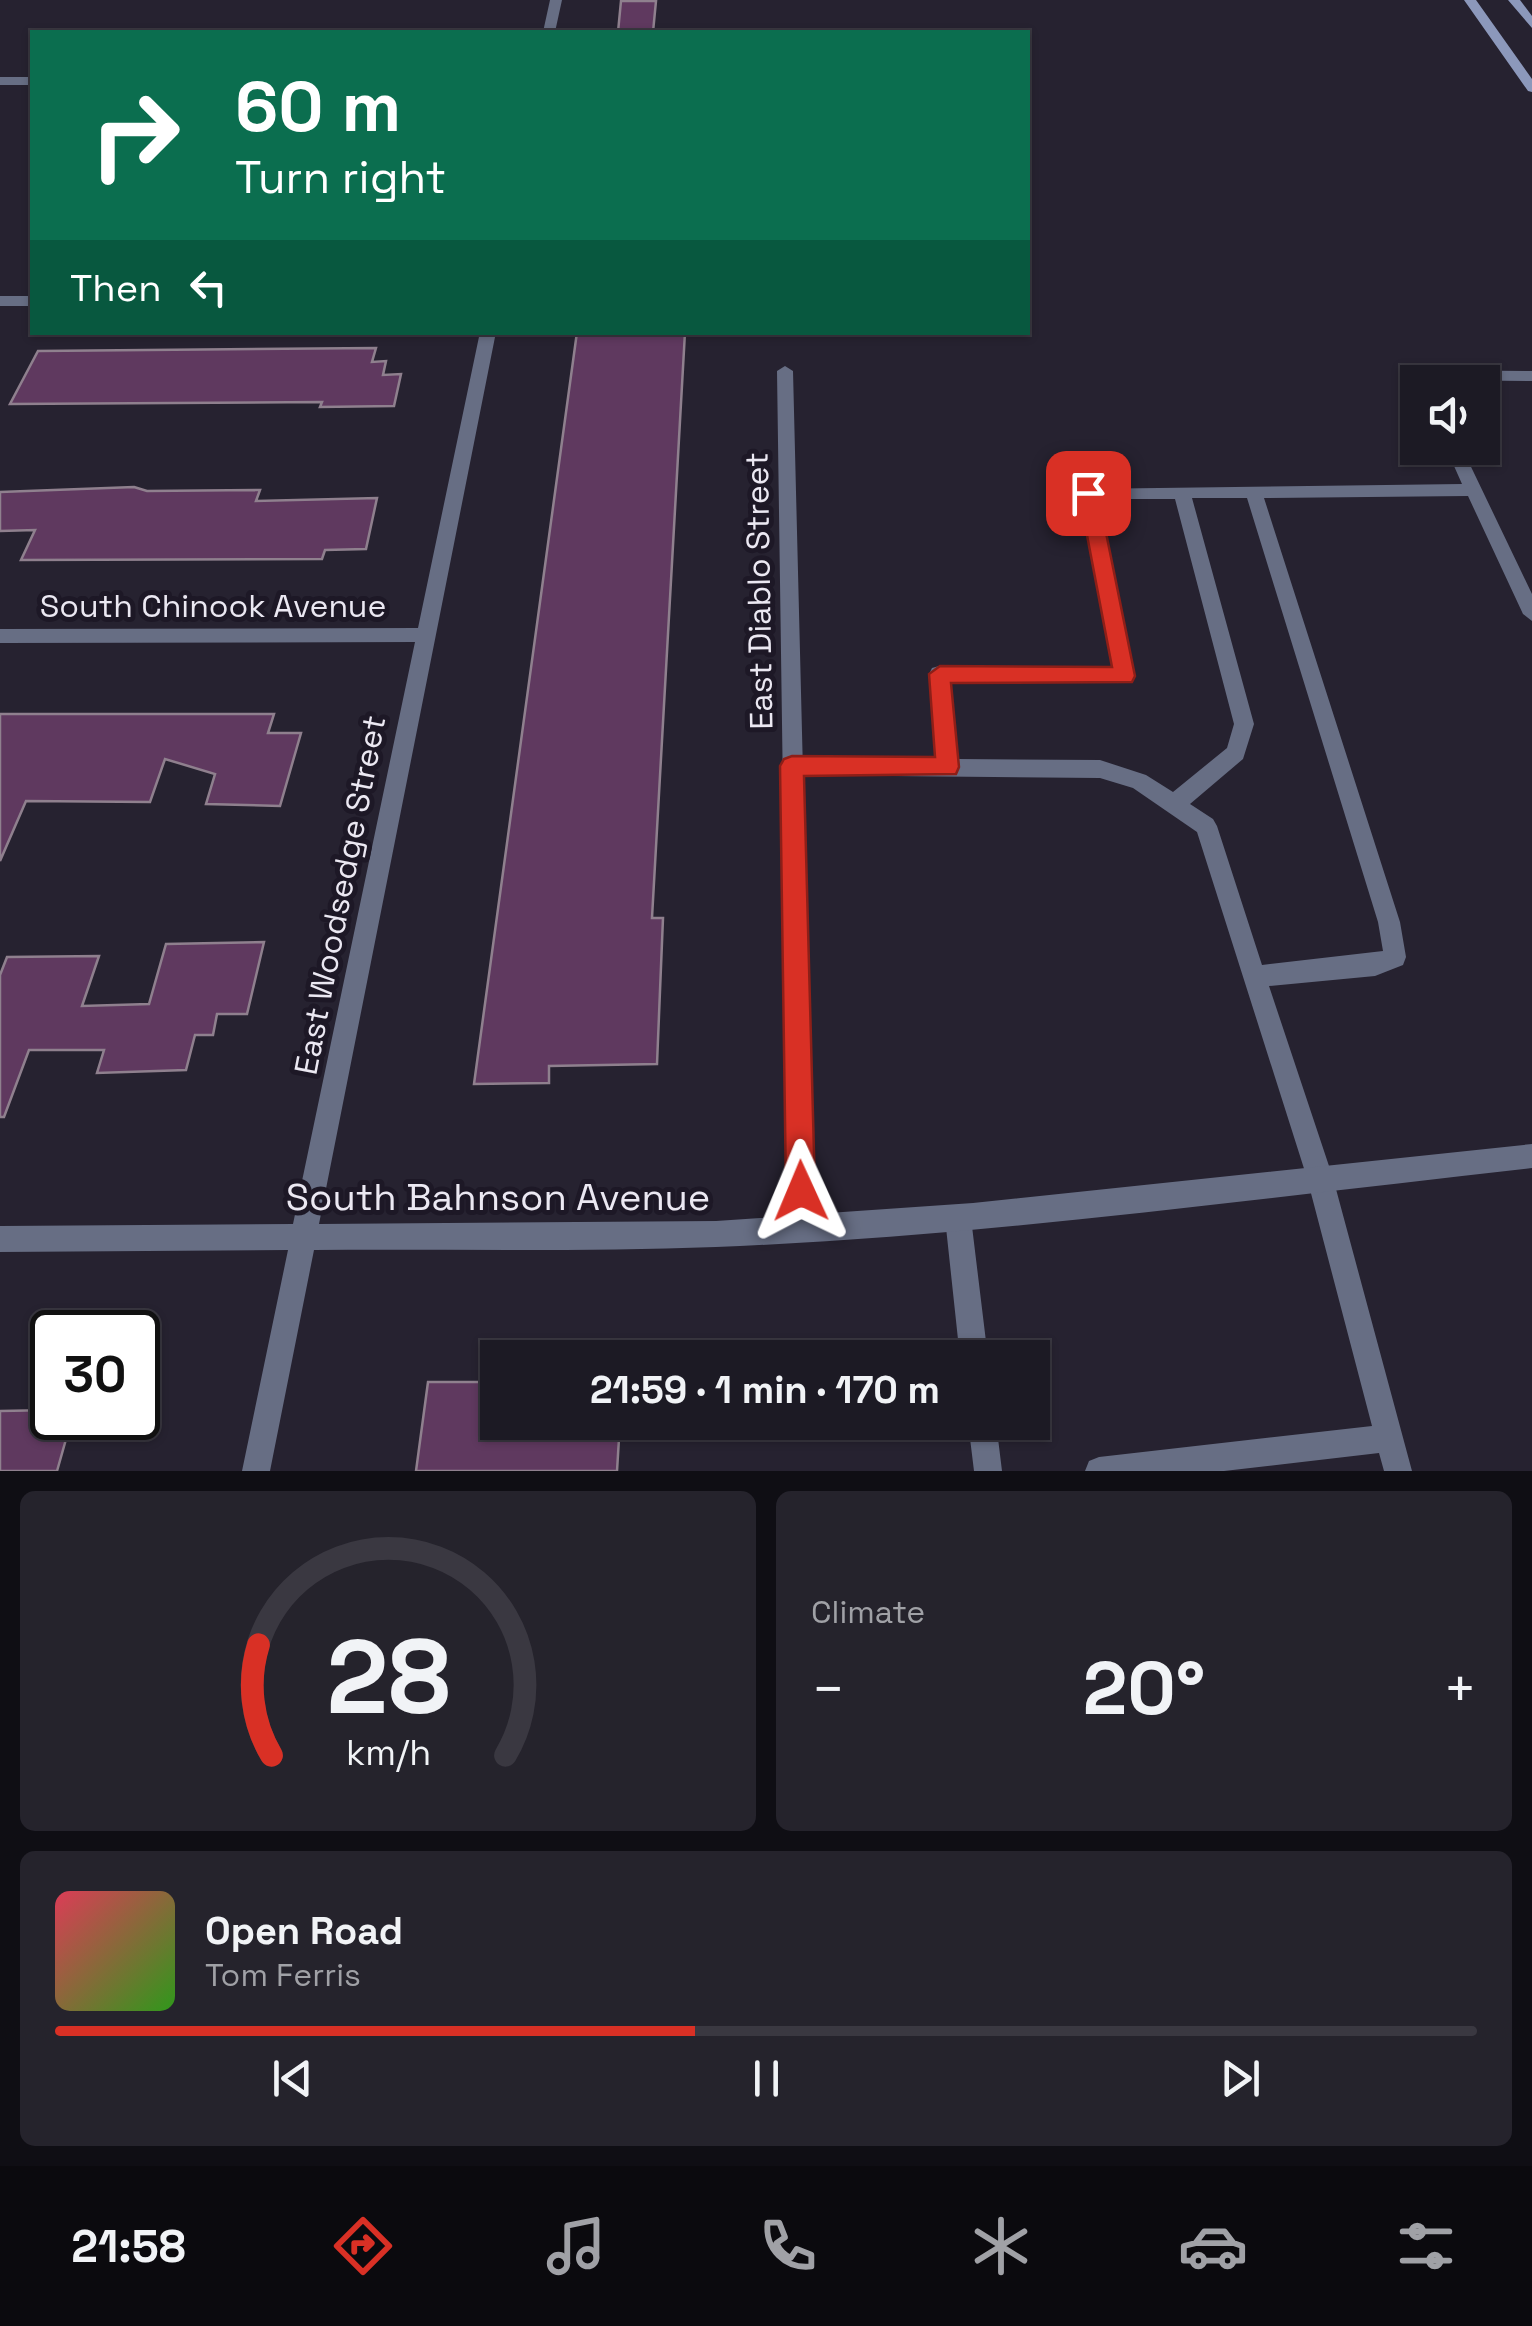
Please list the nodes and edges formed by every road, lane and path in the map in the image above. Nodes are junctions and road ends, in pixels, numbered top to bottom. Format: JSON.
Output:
{"nodes":[{"id":1,"x":556,"y":0,"type":"edge"},
{"id":2,"x":1470,"y":0,"type":"edge"},
{"id":3,"x":1514,"y":0,"type":"edge"},
{"id":4,"x":1532,"y":24,"type":"edge"},
{"id":5,"x":549,"y":30,"type":"edge"},
{"id":6,"x":30,"y":81,"type":"edge"},
{"id":7,"x":0,"y":82,"type":"edge"},
{"id":8,"x":1532,"y":88,"type":"edge"},
{"id":9,"x":0,"y":301,"type":"edge"},
{"id":10,"x":30,"y":301,"type":"edge"},
{"id":11,"x":487,"y":335,"type":"edge"},
{"id":12,"x":784,"y":372,"type":"dead end"},
{"id":13,"x":1500,"y":376,"type":"edge"},
{"id":14,"x":1532,"y":376,"type":"edge"},
{"id":15,"x":1462,"y":465,"type":"edge"},
{"id":16,"x":1474,"y":490,"type":"junction"},
{"id":17,"x":1182,"y":492,"type":"junction"},
{"id":18,"x":1254,"y":492,"type":"junction"},
{"id":19,"x":1532,"y":614,"type":"edge"},
{"id":20,"x":0,"y":636,"type":"edge"},
{"id":21,"x":426,"y":636,"type":"junction"},
{"id":22,"x":792,"y":766,"type":"junction"},
{"id":23,"x":948,"y":767,"type":"junction"},
{"id":24,"x":1174,"y":804,"type":"junction"},
{"id":25,"x":1256,"y":976,"type":"junction"},
{"id":26,"x":1532,"y":1156,"type":"edge"},
{"id":27,"x":1320,"y":1178,"type":"junction"},
{"id":28,"x":958,"y":1218,"type":"junction"},
{"id":29,"x":802,"y":1229,"type":"junction"},
{"id":30,"x":304,"y":1236,"type":"junction"},
{"id":31,"x":0,"y":1238,"type":"edge"},
{"id":32,"x":972,"y":1340,"type":"edge"},
{"id":33,"x":1389,"y":1438,"type":"junction"},
{"id":34,"x":984,"y":1440,"type":"edge"},
{"id":35,"x":256,"y":1471,"type":"edge"},
{"id":36,"x":988,"y":1471,"type":"edge"},
{"id":37,"x":1099,"y":1471,"type":"edge"},
{"id":38,"x":1398,"y":1471,"type":"edge"}],
"edges":[{"from":1,"to":5,"type":"street"},
{"from":2,"to":8,"type":"main road"},
{"from":3,"to":4,"type":"main road"},
{"from":6,"to":7,"type":"street"},
{"from":9,"to":10,"type":"street"},
{"from":11,"to":21,"type":"street","name":"East Woodsedge Street"},
{"from":12,"to":22,"type":"street","name":"East Diablo Street"},
{"from":13,"to":14,"type":"street"},
{"from":15,"to":16,"type":"street"},
{"from":16,"to":18,"type":"street"},
{"from":16,"to":19,"type":"street"},
{"from":17,"to":18,"type":"street"},
{"from":17,"to":23,"type":"street"},
{"from":17,"to":24,"type":"street"},
{"from":18,"to":25,"type":"street"},
{"from":20,"to":21,"type":"street","name":"South Chinook Avenue"},
{"from":21,"to":30,"type":"street","name":"East Woodsedge Street"},
{"from":22,"to":23,"type":"street"},
{"from":22,"to":29,"type":"street","name":"East Diablo Street"},
{"from":23,"to":24,"type":"street"},
{"from":24,"to":25,"type":"street"},
{"from":25,"to":27,"type":"street"},
{"from":26,"to":27,"type":"street","name":"South Bahnson Avenue"},
{"from":27,"to":28,"type":"street","name":"South Bahnson Avenue"},
{"from":27,"to":33,"type":"street"},
{"from":28,"to":29,"type":"street","name":"South Bahnson Avenue"},
{"from":28,"to":32,"type":"street"},
{"from":29,"to":30,"type":"street","name":"South Bahnson Avenue"},
{"from":30,"to":31,"type":"street","name":"South Bahnson Avenue"},
{"from":30,"to":35,"type":"street","name":"East Woodsedge Street"},
{"from":33,"to":37,"type":"street"},
{"from":33,"to":38,"type":"street"},
{"from":34,"to":36,"type":"street"}]}
